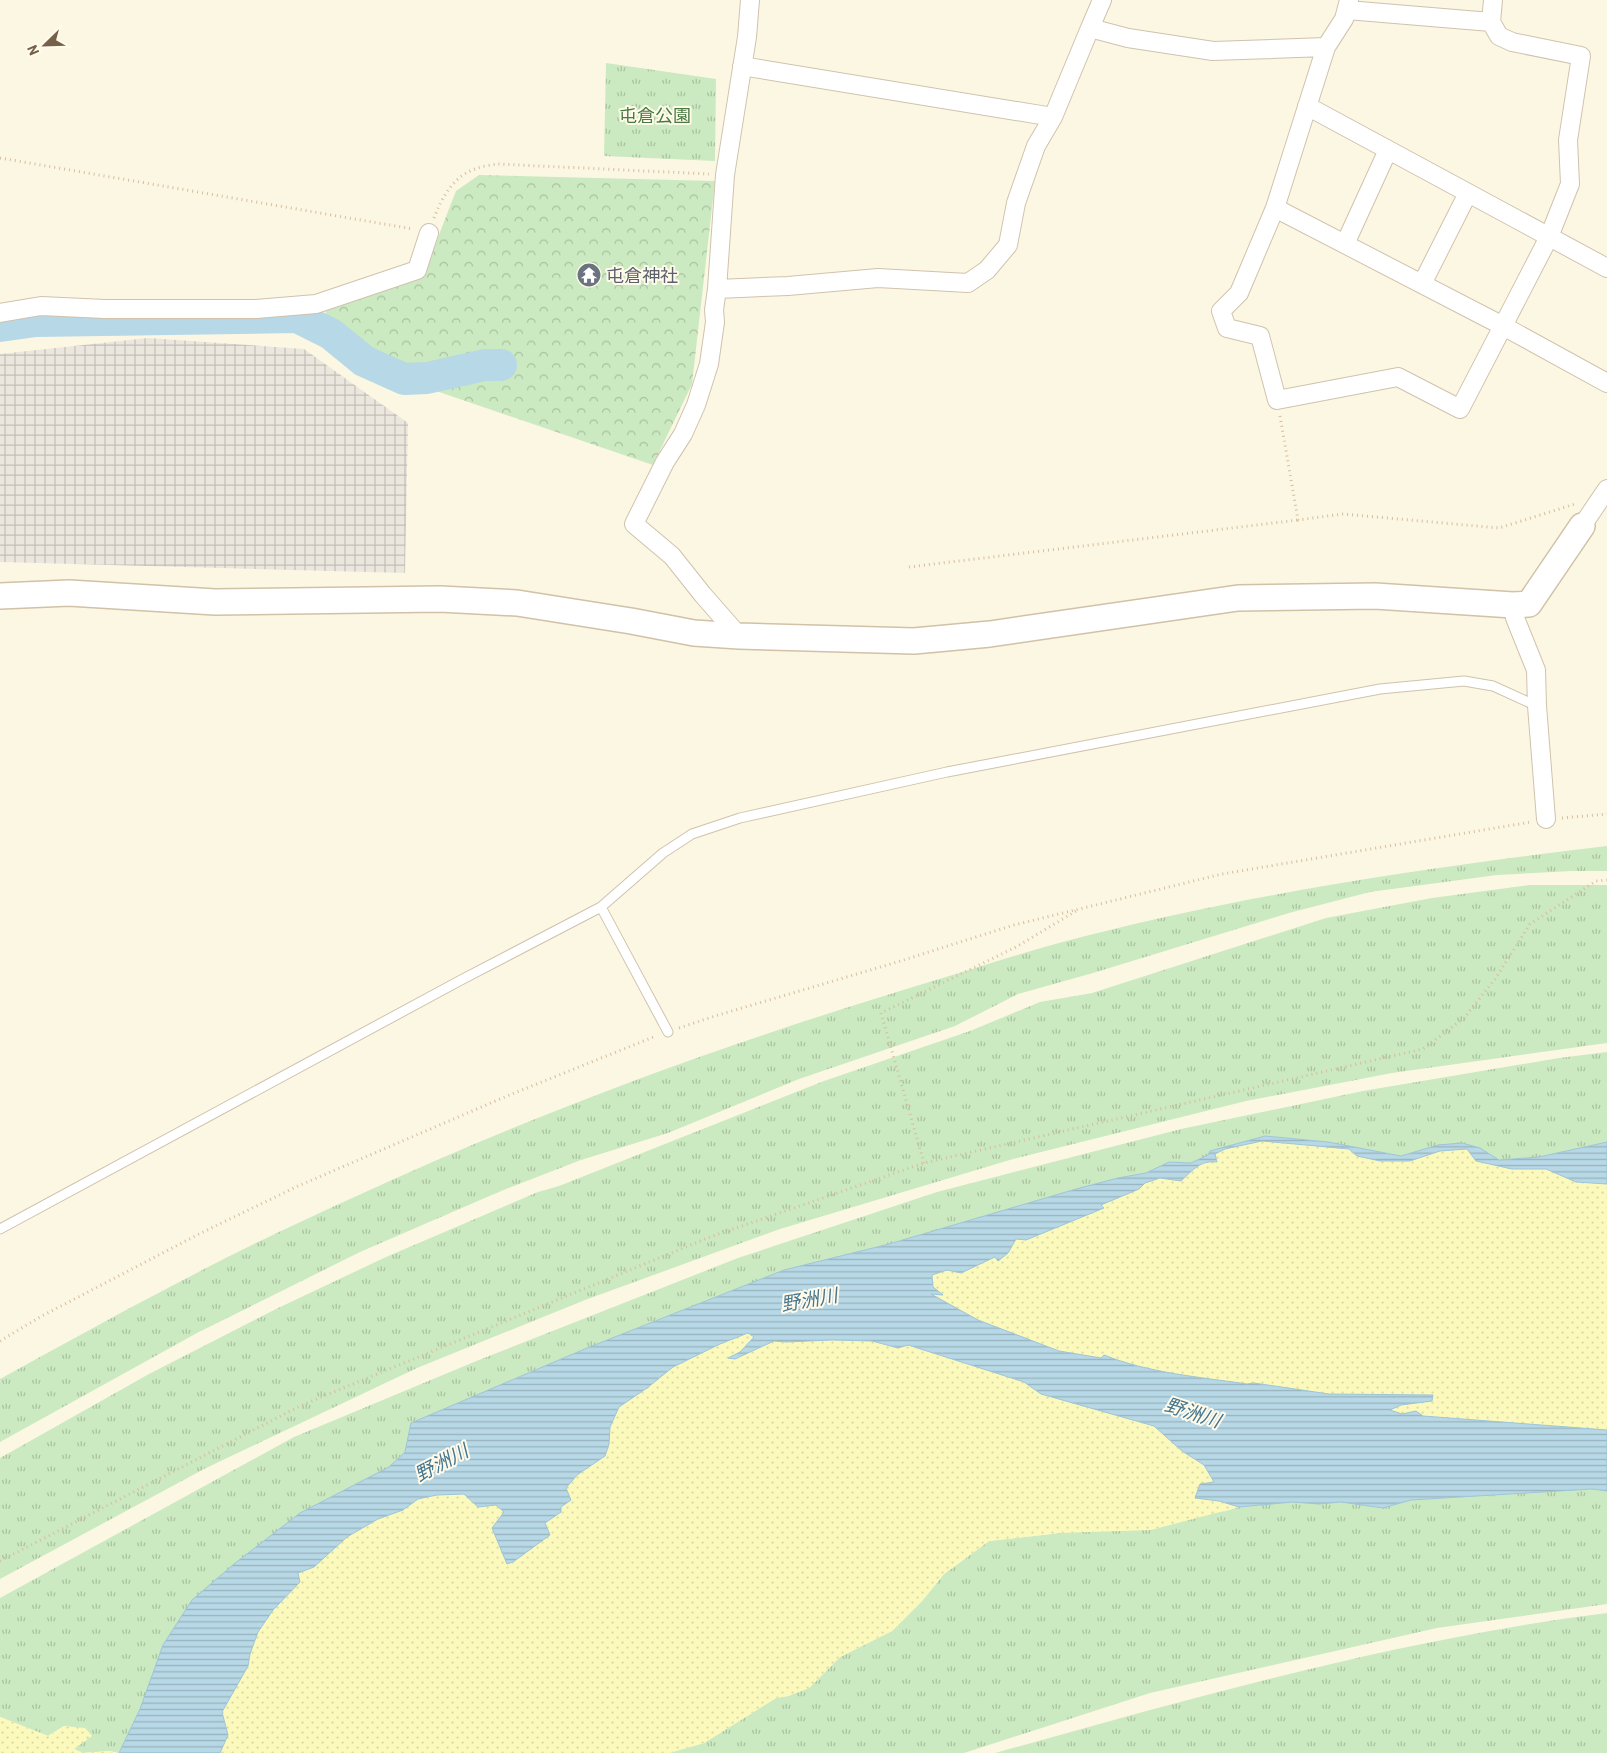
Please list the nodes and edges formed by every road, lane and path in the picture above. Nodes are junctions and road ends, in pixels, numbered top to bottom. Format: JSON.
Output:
{"nodes":[{"id":1,"x":750,"y":0,"type":"edge"},
{"id":2,"x":1102,"y":0,"type":"edge"},
{"id":3,"x":1493,"y":0,"type":"edge"},
{"id":4,"x":1348,"y":5,"type":"edge"},
{"id":5,"x":1492,"y":22,"type":"junction"},
{"id":6,"x":1090,"y":28,"type":"junction"},
{"id":7,"x":1326,"y":47,"type":"junction"},
{"id":8,"x":742,"y":66,"type":"junction"},
{"id":9,"x":1307,"y":106,"type":"junction"},
{"id":10,"x":1052,"y":118,"type":"junction"},
{"id":11,"x":1388,"y":150,"type":"junction"},
{"id":12,"x":0,"y":158,"type":"edge"},
{"id":13,"x":725,"y":175,"type":"junction"},
{"id":14,"x":1468,"y":193,"type":"junction"},
{"id":15,"x":1275,"y":208,"type":"junction"},
{"id":16,"x":429,"y":233,"type":"junction"},
{"id":17,"x":1549,"y":236,"type":"junction"},
{"id":18,"x":1345,"y":244,"type":"junction"},
{"id":19,"x":1607,"y":268,"type":"edge"},
{"id":20,"x":1422,"y":284,"type":"junction"},
{"id":21,"x":717,"y":289,"type":"junction"},
{"id":22,"x":0,"y":313,"type":"edge"},
{"id":23,"x":1503,"y":326,"type":"junction"},
{"id":24,"x":1607,"y":383,"type":"edge"},
{"id":25,"x":1277,"y":400,"type":"junction"},
{"id":26,"x":1605,"y":492,"type":"edge"},
{"id":27,"x":1298,"y":520,"type":"junction"},
{"id":28,"x":1582,"y":526,"type":"joint"},
{"id":29,"x":909,"y":567,"type":"dead end"},
{"id":30,"x":0,"y":596,"type":"edge"},
{"id":31,"x":1513,"y":605,"type":"junction"},
{"id":32,"x":739,"y":636,"type":"junction"},
{"id":33,"x":1537,"y":706,"type":"junction"},
{"id":34,"x":1607,"y":814,"type":"edge"},
{"id":35,"x":1546,"y":819,"type":"junction"},
{"id":36,"x":1607,"y":880,"type":"edge"},
{"id":37,"x":601,"y":907,"type":"junction"},
{"id":38,"x":1081,"y":908,"type":"junction"},
{"id":39,"x":668,"y":1032,"type":"junction"},
{"id":40,"x":924,"y":1163,"type":"junction"},
{"id":41,"x":0,"y":1229,"type":"edge"},
{"id":42,"x":0,"y":1341,"type":"edge"},
{"id":43,"x":0,"y":1561,"type":"edge"}],
"edges":[{"from":1,"to":8,"type":"street"},
{"from":2,"to":6,"type":"street"},
{"from":3,"to":5,"type":"street"},
{"from":4,"to":5,"type":"street"},
{"from":4,"to":7,"type":"street"},
{"from":5,"to":17,"type":"street"},
{"from":6,"to":7,"type":"street"},
{"from":6,"to":10,"type":"street"},
{"from":7,"to":9,"type":"street"},
{"from":8,"to":10,"type":"street"},
{"from":8,"to":13,"type":"street"},
{"from":9,"to":11,"type":"street"},
{"from":9,"to":15,"type":"street"},
{"from":10,"to":21,"type":"street"},
{"from":11,"to":14,"type":"street"},
{"from":11,"to":18,"type":"street"},
{"from":12,"to":16,"type":"path"},
{"from":13,"to":16,"type":"path"},
{"from":13,"to":21,"type":"street"},
{"from":14,"to":17,"type":"street"},
{"from":14,"to":20,"type":"street"},
{"from":15,"to":18,"type":"street"},
{"from":15,"to":25,"type":"street"},
{"from":16,"to":22,"type":"street"},
{"from":17,"to":19,"type":"street"},
{"from":17,"to":23,"type":"street"},
{"from":18,"to":20,"type":"street"},
{"from":20,"to":23,"type":"street"},
{"from":21,"to":32,"type":"street"},
{"from":23,"to":24,"type":"street"},
{"from":23,"to":25,"type":"street"},
{"from":25,"to":27,"type":"path"},
{"from":26,"to":27,"type":"path"},
{"from":26,"to":28,"type":"street"},
{"from":27,"to":29,"type":"path"},
{"from":28,"to":31,"type":"street"},
{"from":30,"to":32,"type":"street"},
{"from":31,"to":32,"type":"street"},
{"from":31,"to":33,"type":"street"},
{"from":33,"to":35,"type":"street"},
{"from":33,"to":37,"type":"lane"},
{"from":34,"to":35,"type":"path"},
{"from":35,"to":38,"type":"path"},
{"from":36,"to":40,"type":"path"},
{"from":37,"to":39,"type":"lane"},
{"from":37,"to":41,"type":"lane"},
{"from":38,"to":39,"type":"path"},
{"from":38,"to":40,"type":"path"},
{"from":39,"to":42,"type":"path"},
{"from":40,"to":43,"type":"path"}]}
